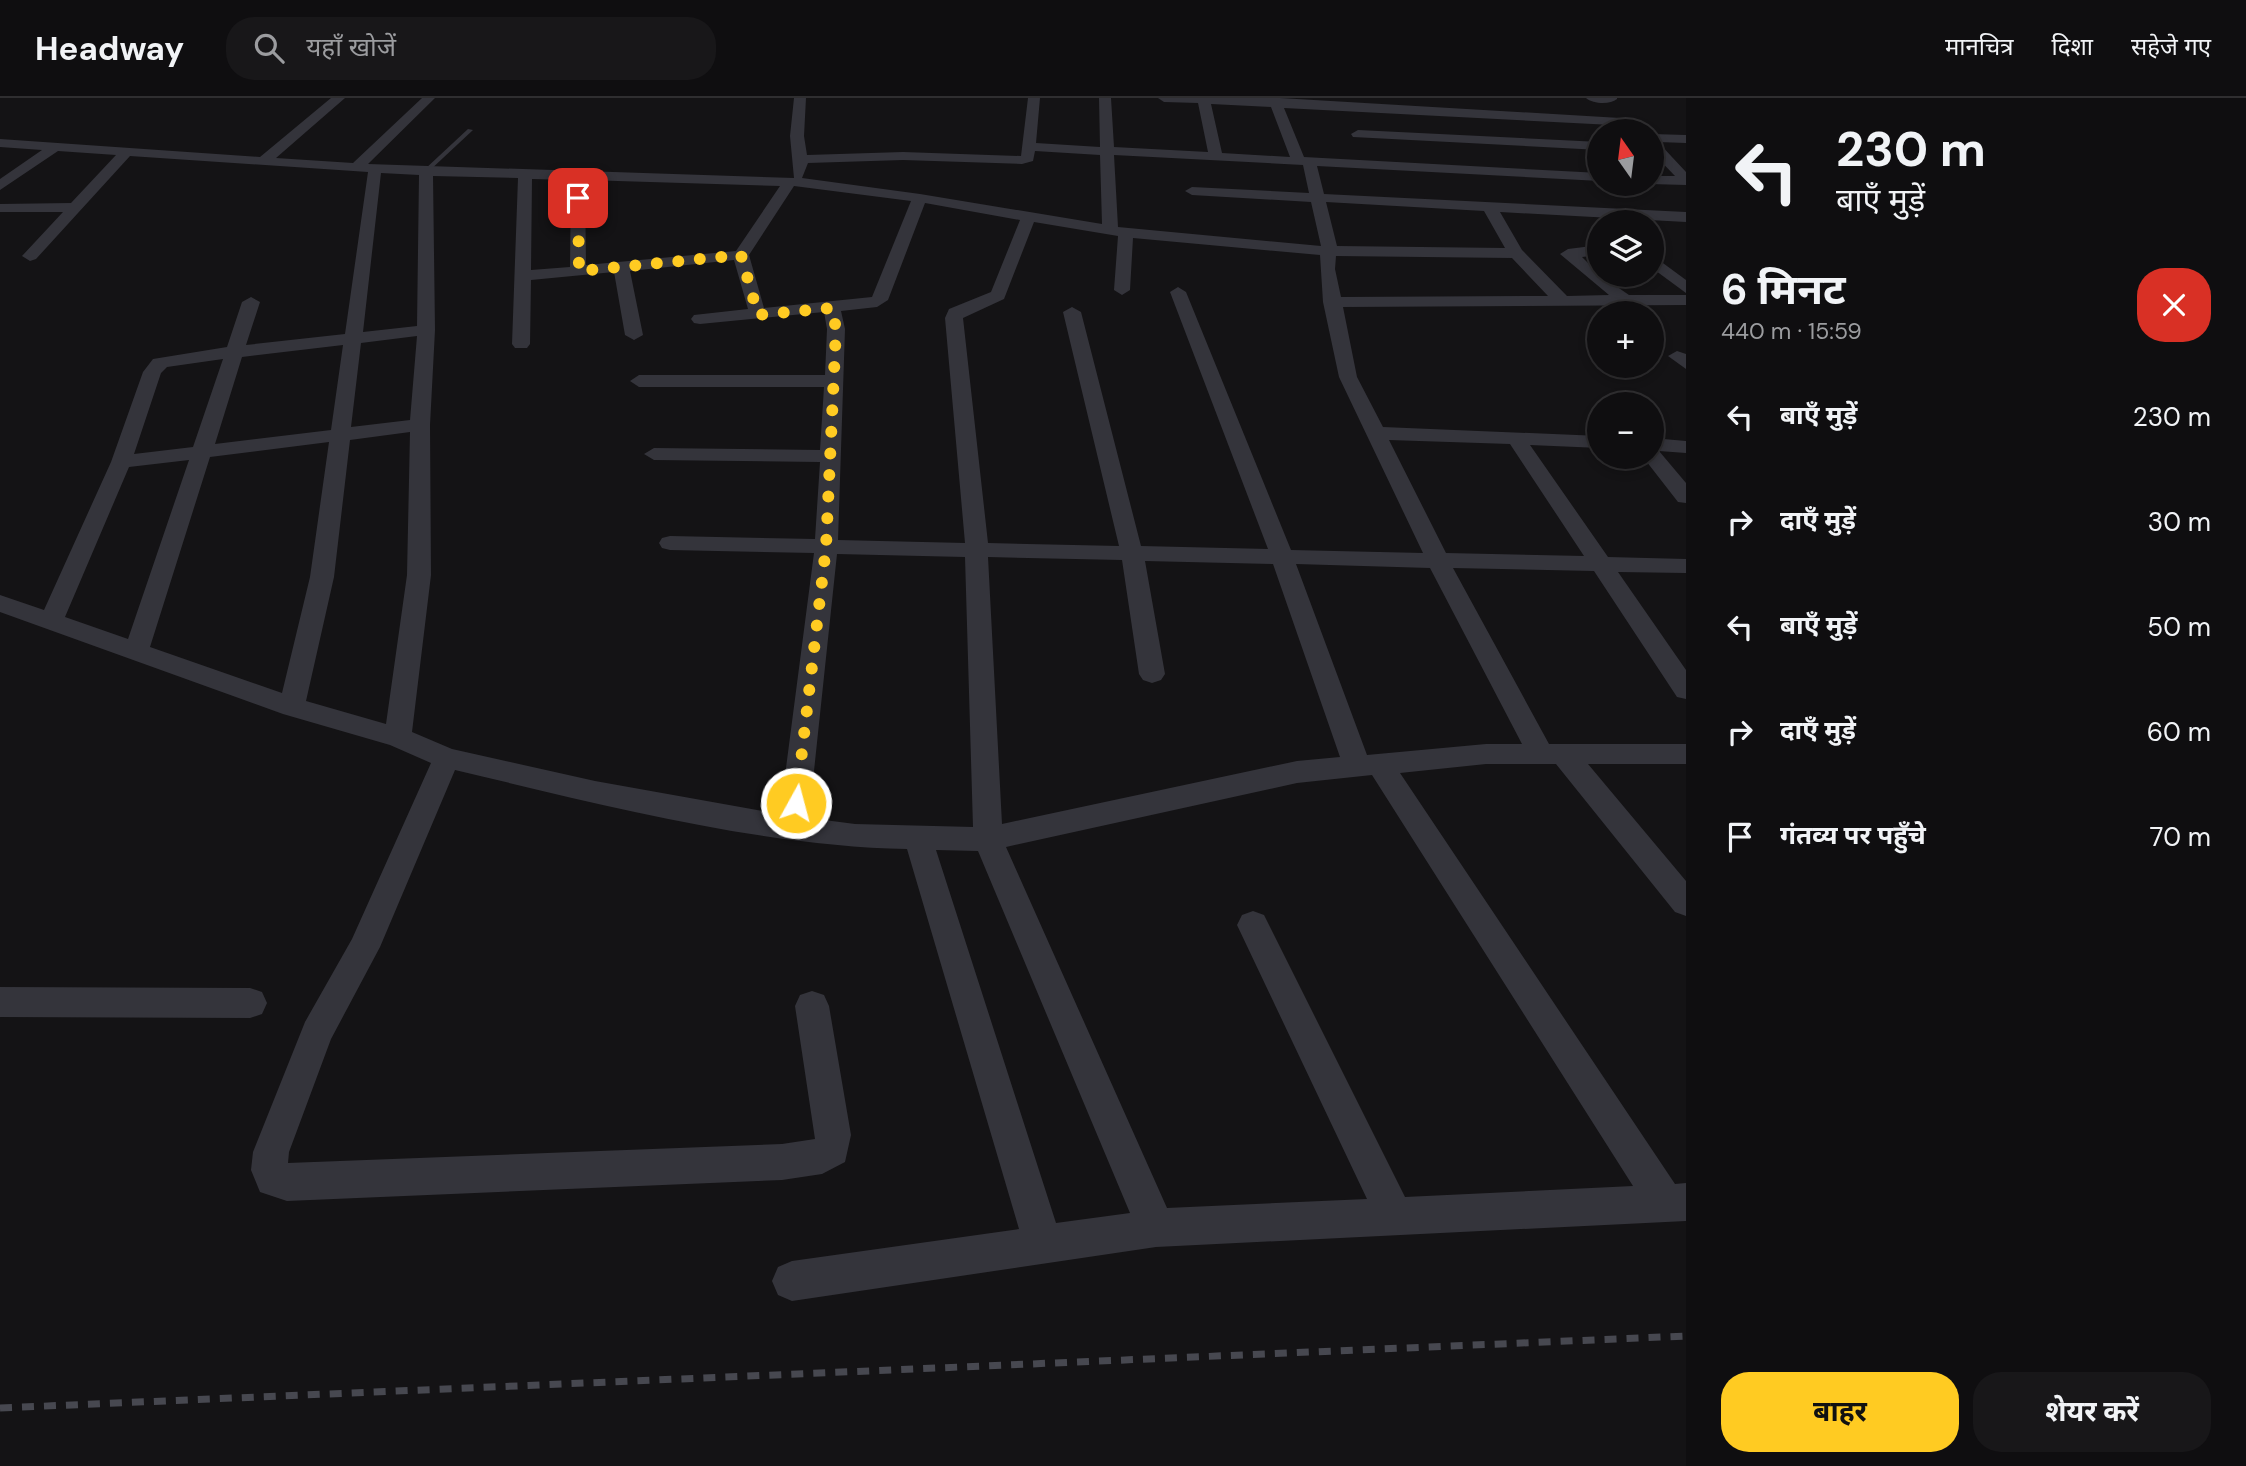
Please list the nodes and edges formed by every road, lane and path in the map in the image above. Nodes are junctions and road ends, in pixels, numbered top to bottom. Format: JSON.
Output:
{"nodes":[{"id":1,"x":339,"y":98,"type":"edge"},
{"id":2,"x":429,"y":98,"type":"edge"},
{"id":3,"x":800,"y":98,"type":"edge"},
{"id":4,"x":1034,"y":98,"type":"edge"},
{"id":5,"x":1105,"y":98,"type":"edge"},
{"id":6,"x":1164,"y":98,"type":"edge"},
{"id":7,"x":1441,"y":98,"type":"edge"},
{"id":8,"x":1478,"y":98,"type":"edge"},
{"id":9,"x":1592,"y":98,"type":"edge"},
{"id":10,"x":1203,"y":99,"type":"edge"},
{"id":11,"x":1610,"y":99,"type":"edge"},
{"id":12,"x":1275,"y":101,"type":"edge"},
{"id":13,"x":1369,"y":103,"type":"edge"},
{"id":14,"x":1452,"y":112,"type":"junction"},
{"id":15,"x":1489,"y":114,"type":"junction"},
{"id":16,"x":1629,"y":119,"type":"edge"},
{"id":17,"x":1587,"y":123,"type":"edge"},
{"id":18,"x":470,"y":130,"type":"dead end"},
{"id":19,"x":1358,"y":134,"type":"dead end"},
{"id":20,"x":1686,"y":139,"type":"edge"},
{"id":21,"x":0,"y":143,"type":"edge"},
{"id":22,"x":1664,"y":143,"type":"edge"},
{"id":23,"x":1587,"y":145,"type":"edge"},
{"id":24,"x":55,"y":147,"type":"junction"},
{"id":25,"x":1031,"y":147,"type":"junction"},
{"id":26,"x":1109,"y":150,"type":"junction"},
{"id":27,"x":125,"y":153,"type":"junction"},
{"id":28,"x":1216,"y":156,"type":"junction"},
{"id":29,"x":1664,"y":157,"type":"edge"},
{"id":30,"x":800,"y":159,"type":"junction"},
{"id":31,"x":1304,"y":161,"type":"junction"},
{"id":32,"x":262,"y":162,"type":"junction"},
{"id":33,"x":366,"y":168,"type":"junction"},
{"id":34,"x":426,"y":171,"type":"junction"},
{"id":35,"x":525,"y":173,"type":"junction"},
{"id":36,"x":578,"y":174,"type":"junction"},
{"id":37,"x":1587,"y":176,"type":"edge"},
{"id":38,"x":1191,"y":179,"type":"junction"},
{"id":39,"x":1664,"y":180,"type":"edge"},
{"id":40,"x":1686,"y":181,"type":"edge"},
{"id":41,"x":793,"y":182,"type":"junction"},
{"id":42,"x":0,"y":186,"type":"edge"},
{"id":43,"x":1318,"y":197,"type":"junction"},
{"id":44,"x":920,"y":198,"type":"junction"},
{"id":45,"x":1489,"y":206,"type":"junction"},
{"id":46,"x":75,"y":207,"type":"junction"},
{"id":47,"x":0,"y":208,"type":"edge"},
{"id":48,"x":1587,"y":215,"type":"edge"},
{"id":49,"x":1029,"y":216,"type":"junction"},
{"id":50,"x":1664,"y":217,"type":"edge"},
{"id":51,"x":1686,"y":217,"type":"edge"},
{"id":52,"x":1118,"y":232,"type":"junction"},
{"id":53,"x":1329,"y":251,"type":"junction"},
{"id":54,"x":1587,"y":252,"type":"edge"},
{"id":55,"x":1517,"y":253,"type":"junction"},
{"id":56,"x":741,"y":255,"type":"junction"},
{"id":57,"x":30,"y":256,"type":"dead end"},
{"id":58,"x":621,"y":267,"type":"junction"},
{"id":59,"x":1587,"y":269,"type":"edge"},
{"id":60,"x":1664,"y":270,"type":"edge"},
{"id":61,"x":579,"y":271,"type":"junction"},
{"id":62,"x":523,"y":275,"type":"junction"},
{"id":63,"x":1609,"y":287,"type":"edge"},
{"id":64,"x":1686,"y":288,"type":"edge"},
{"id":65,"x":1122,"y":290,"type":"dead end"},
{"id":66,"x":1178,"y":292,"type":"dead end"},
{"id":67,"x":1686,"y":300,"type":"edge"},
{"id":68,"x":1563,"y":301,"type":"junction"},
{"id":69,"x":1587,"y":301,"type":"edge"},
{"id":70,"x":1626,"y":301,"type":"joint"},
{"id":71,"x":1332,"y":302,"type":"junction"},
{"id":72,"x":251,"y":303,"type":"dead end"},
{"id":73,"x":832,"y":308,"type":"junction"},
{"id":74,"x":1072,"y":312,"type":"dead end"},
{"id":75,"x":758,"y":315,"type":"junction"},
{"id":76,"x":700,"y":319,"type":"dead end"},
{"id":77,"x":426,"y":330,"type":"junction"},
{"id":78,"x":634,"y":335,"type":"dead end"},
{"id":79,"x":352,"y":338,"type":"junction"},
{"id":80,"x":521,"y":344,"type":"dead end"},
{"id":81,"x":235,"y":353,"type":"junction"},
{"id":82,"x":639,"y":381,"type":"dead end"},
{"id":83,"x":834,"y":381,"type":"junction"},
{"id":84,"x":420,"y":425,"type":"junction"},
{"id":85,"x":1376,"y":433,"type":"junction"},
{"id":86,"x":342,"y":435,"type":"junction"},
{"id":87,"x":1516,"y":439,"type":"junction"},
{"id":88,"x":1587,"y":442,"type":"edge"},
{"id":89,"x":1664,"y":445,"type":"edge"},
{"id":90,"x":1686,"y":447,"type":"edge"},
{"id":91,"x":205,"y":451,"type":"junction"},
{"id":92,"x":654,"y":454,"type":"dead end"},
{"id":93,"x":830,"y":456,"type":"junction"},
{"id":94,"x":121,"y":462,"type":"junction"},
{"id":95,"x":1663,"y":469,"type":"edge"},
{"id":96,"x":1686,"y":497,"type":"edge"},
{"id":97,"x":670,"y":543,"type":"dead end"},
{"id":98,"x":826,"y":547,"type":"junction"},
{"id":99,"x":977,"y":551,"type":"junction"},
{"id":100,"x":1132,"y":554,"type":"junction"},
{"id":101,"x":1282,"y":557,"type":"junction"},
{"id":102,"x":1437,"y":561,"type":"junction"},
{"id":103,"x":1601,"y":564,"type":"junction"},
{"id":104,"x":1686,"y":566,"type":"edge"},
{"id":105,"x":0,"y":603,"type":"edge"},
{"id":106,"x":51,"y":621,"type":"junction"},
{"id":107,"x":137,"y":650,"type":"junction"},
{"id":108,"x":1152,"y":674,"type":"dead end"},
{"id":109,"x":1686,"y":690,"type":"edge"},
{"id":110,"x":292,"y":707,"type":"junction"},
{"id":111,"x":398,"y":737,"type":"junction"},
{"id":112,"x":1552,"y":754,"type":"junction"},
{"id":113,"x":1686,"y":754,"type":"edge"},
{"id":114,"x":447,"y":758,"type":"junction"},
{"id":115,"x":1368,"y":765,"type":"junction"},
{"id":116,"x":793,"y":828,"type":"junction"},
{"id":117,"x":918,"y":838,"type":"junction"},
{"id":118,"x":988,"y":839,"type":"junction"},
{"id":119,"x":1686,"y":903,"type":"edge"},
{"id":120,"x":1253,"y":925,"type":"dead end"},
{"id":121,"x":0,"y":1002,"type":"edge"},
{"id":122,"x":250,"y":1003,"type":"dead end"},
{"id":123,"x":812,"y":1006,"type":"dead end"},
{"id":124,"x":1676,"y":1203,"type":"edge"},
{"id":125,"x":1395,"y":1216,"type":"junction"},
{"id":126,"x":1156,"y":1228,"type":"junction"},
{"id":127,"x":1043,"y":1244,"type":"junction"},
{"id":128,"x":792,"y":1281,"type":"dead end"}],
"edges":[{"from":1,"to":32,"type":"street"},
{"from":2,"to":33,"type":"street"},
{"from":3,"to":30,"type":"street"},
{"from":4,"to":25,"type":"street"},
{"from":5,"to":26,"type":"street"},
{"from":6,"to":10,"type":"street"},
{"from":7,"to":14,"type":"street"},
{"from":8,"to":15,"type":"street"},
{"from":9,"to":11,"type":"street"},
{"from":10,"to":12,"type":"street"},
{"from":10,"to":28,"type":"street"},
{"from":11,"to":16,"type":"street"},
{"from":12,"to":13,"type":"street"},
{"from":12,"to":31,"type":"street"},
{"from":13,"to":14,"type":"street"},
{"from":14,"to":15,"type":"street"},
{"from":15,"to":17,"type":"street"},
{"from":18,"to":34,"type":"lane"},
{"from":19,"to":23,"type":"street"},
{"from":20,"to":22,"type":"street"},
{"from":21,"to":24,"type":"street"},
{"from":24,"to":27,"type":"street"},
{"from":24,"to":42,"type":"street"},
{"from":25,"to":26,"type":"street"},
{"from":25,"to":30,"type":"street"},
{"from":26,"to":38,"type":"street"},
{"from":26,"to":52,"type":"street"},
{"from":27,"to":32,"type":"street"},
{"from":27,"to":46,"type":"street"},
{"from":28,"to":31,"type":"street"},
{"from":28,"to":38,"type":"street"},
{"from":29,"to":40,"type":"street"},
{"from":30,"to":41,"type":"street"},
{"from":31,"to":37,"type":"street"},
{"from":31,"to":43,"type":"street"},
{"from":32,"to":33,"type":"street"},
{"from":33,"to":34,"type":"street"},
{"from":33,"to":79,"type":"street"},
{"from":34,"to":35,"type":"street"},
{"from":34,"to":77,"type":"street"},
{"from":35,"to":36,"type":"street"},
{"from":35,"to":62,"type":"street"},
{"from":36,"to":41,"type":"street"},
{"from":36,"to":61,"type":"street"},
{"from":38,"to":43,"type":"street"},
{"from":39,"to":40,"type":"street"},
{"from":41,"to":44,"type":"street"},
{"from":41,"to":56,"type":"street"},
{"from":43,"to":45,"type":"street"},
{"from":43,"to":53,"type":"street"},
{"from":44,"to":49,"type":"street"},
{"from":44,"to":73,"type":"street"},
{"from":45,"to":48,"type":"street"},
{"from":45,"to":55,"type":"street"},
{"from":46,"to":47,"type":"street"},
{"from":46,"to":57,"type":"street"},
{"from":49,"to":52,"type":"street"},
{"from":49,"to":99,"type":"street"},
{"from":50,"to":51,"type":"street"},
{"from":52,"to":53,"type":"street"},
{"from":52,"to":65,"type":"street"},
{"from":53,"to":55,"type":"street"},
{"from":53,"to":71,"type":"street"},
{"from":54,"to":59,"type":"street"},
{"from":55,"to":68,"type":"street"},
{"from":56,"to":58,"type":"street"},
{"from":56,"to":75,"type":"street"},
{"from":58,"to":61,"type":"street"},
{"from":58,"to":78,"type":"street"},
{"from":60,"to":64,"type":"street"},
{"from":61,"to":62,"type":"street"},
{"from":62,"to":80,"type":"street"},
{"from":63,"to":70,"type":"street"},
{"from":66,"to":101,"type":"street"},
{"from":67,"to":70,"type":"street"},
{"from":68,"to":69,"type":"street"},
{"from":68,"to":71,"type":"street"},
{"from":71,"to":85,"type":"street"},
{"from":72,"to":81,"type":"street"},
{"from":73,"to":75,"type":"street"},
{"from":73,"to":83,"type":"street"},
{"from":74,"to":100,"type":"street"},
{"from":75,"to":76,"type":"street"},
{"from":77,"to":79,"type":"street"},
{"from":77,"to":84,"type":"street"},
{"from":79,"to":81,"type":"street"},
{"from":79,"to":86,"type":"street"},
{"from":81,"to":91,"type":"street"},
{"from":81,"to":94,"type":"street"},
{"from":82,"to":83,"type":"street"},
{"from":83,"to":93,"type":"street"},
{"from":84,"to":86,"type":"street"},
{"from":84,"to":111,"type":"street"},
{"from":85,"to":87,"type":"street"},
{"from":85,"to":102,"type":"street"},
{"from":86,"to":91,"type":"street"},
{"from":86,"to":110,"type":"street"},
{"from":87,"to":88,"type":"street"},
{"from":87,"to":103,"type":"street"},
{"from":89,"to":90,"type":"street"},
{"from":91,"to":94,"type":"street"},
{"from":91,"to":107,"type":"street"},
{"from":92,"to":93,"type":"street"},
{"from":93,"to":98,"type":"street"},
{"from":94,"to":106,"type":"street"},
{"from":95,"to":96,"type":"street"},
{"from":97,"to":98,"type":"street"},
{"from":98,"to":99,"type":"street"},
{"from":98,"to":116,"type":"street"},
{"from":99,"to":100,"type":"street"},
{"from":99,"to":118,"type":"street"},
{"from":100,"to":101,"type":"street"},
{"from":100,"to":108,"type":"street"},
{"from":101,"to":102,"type":"street"},
{"from":101,"to":115,"type":"street"},
{"from":102,"to":103,"type":"street"},
{"from":102,"to":112,"type":"street"},
{"from":103,"to":104,"type":"street"},
{"from":103,"to":109,"type":"street"},
{"from":105,"to":106,"type":"street"},
{"from":106,"to":107,"type":"street"},
{"from":107,"to":110,"type":"street"},
{"from":110,"to":111,"type":"street"},
{"from":111,"to":114,"type":"street"},
{"from":112,"to":113,"type":"street"},
{"from":112,"to":115,"type":"street"},
{"from":112,"to":119,"type":"street"},
{"from":114,"to":116,"type":"street"},
{"from":114,"to":123,"type":"street"},
{"from":115,"to":118,"type":"street"},
{"from":115,"to":124,"type":"street"},
{"from":116,"to":117,"type":"street"},
{"from":117,"to":118,"type":"street"},
{"from":117,"to":127,"type":"street"},
{"from":118,"to":126,"type":"street"},
{"from":120,"to":125,"type":"street"},
{"from":121,"to":122,"type":"street"},
{"from":124,"to":125,"type":"street"},
{"from":125,"to":126,"type":"street"},
{"from":126,"to":127,"type":"street"},
{"from":127,"to":128,"type":"street"}]}
